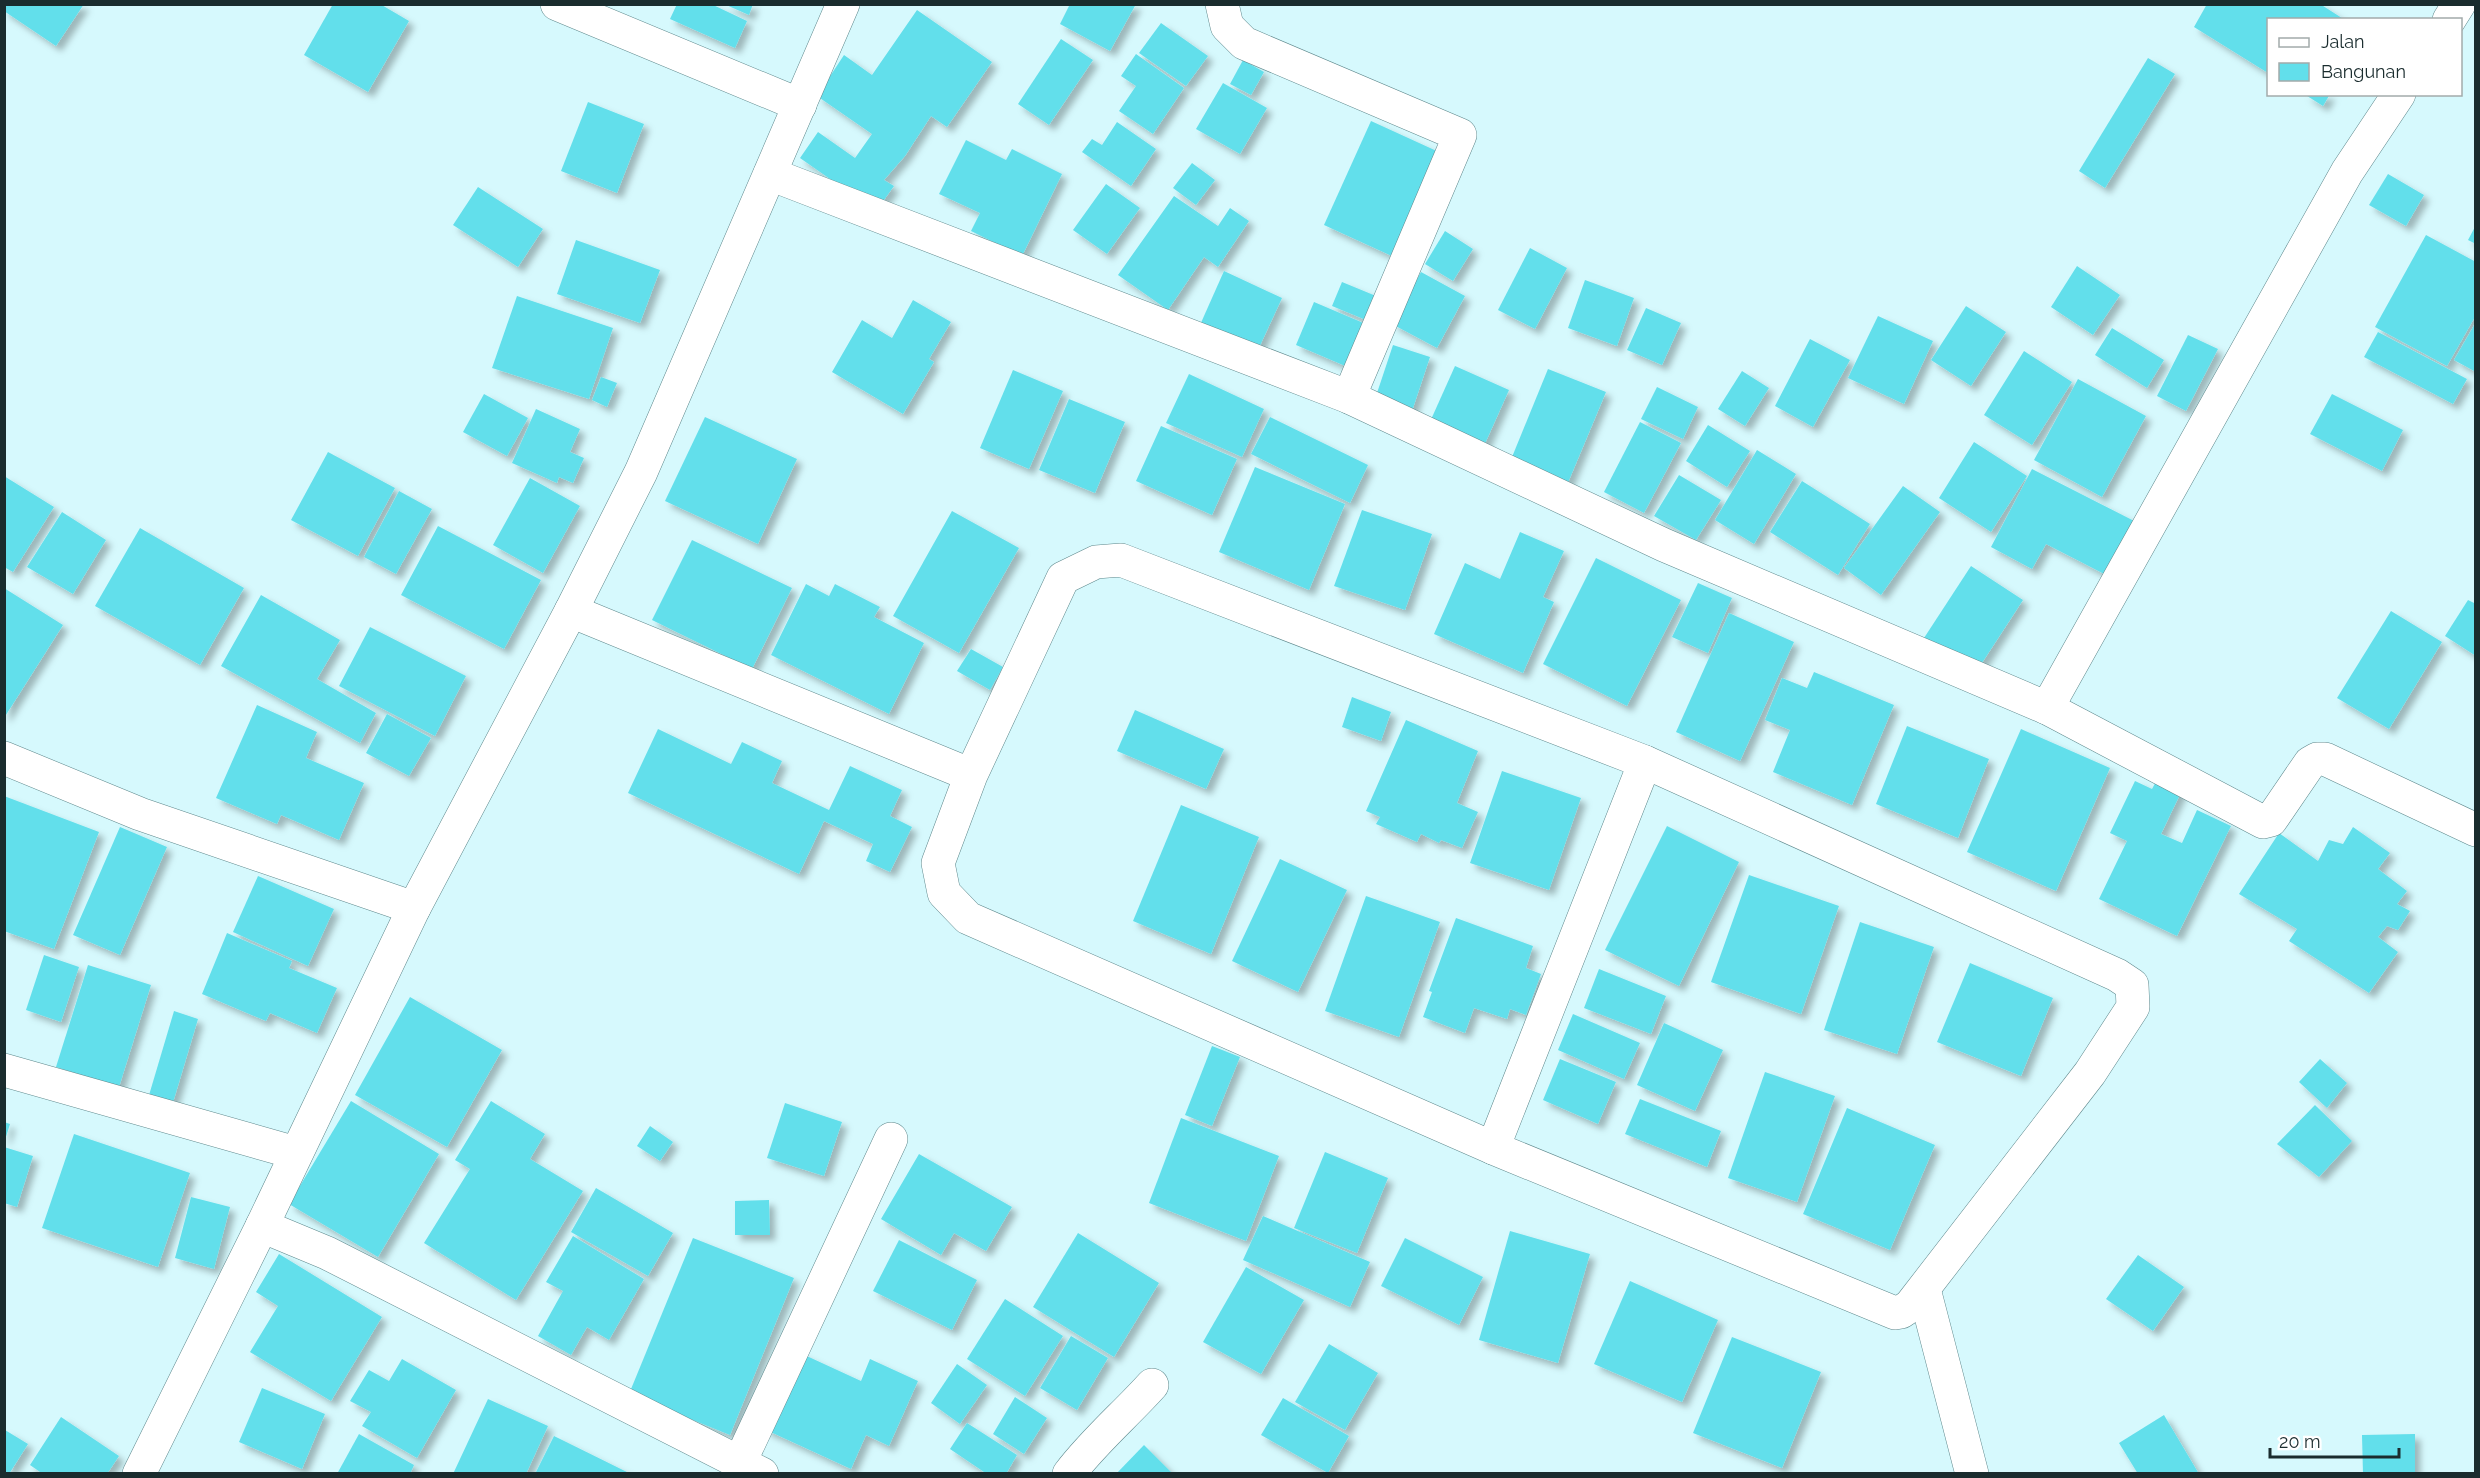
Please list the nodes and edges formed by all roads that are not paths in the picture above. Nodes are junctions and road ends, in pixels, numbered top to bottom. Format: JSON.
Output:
{"nodes":[{"id":1,"x":557,"y":4,"type":"edge"},
{"id":2,"x":843,"y":4,"type":"edge"},
{"id":3,"x":1222,"y":4,"type":"edge"},
{"id":4,"x":2459,"y":4,"type":"edge"},
{"id":5,"x":2450,"y":18,"type":"edge"},
{"id":6,"x":2398,"y":96,"type":"edge"},
{"id":7,"x":800,"y":105,"type":"junction"},
{"id":8,"x":770,"y":174,"type":"junction"},
{"id":9,"x":1349,"y":398,"type":"junction"},
{"id":10,"x":571,"y":611,"type":"junction"},
{"id":11,"x":2047,"y":708,"type":"junction"},
{"id":12,"x":4,"y":758,"type":"edge"},
{"id":13,"x":1645,"y":762,"type":"junction"},
{"id":14,"x":971,"y":775,"type":"junction"},
{"id":15,"x":2475,"y":830,"type":"edge"},
{"id":16,"x":414,"y":908,"type":"junction"},
{"id":17,"x":4,"y":1070,"type":"edge"},
{"id":18,"x":891,"y":1139,"type":"dead end"},
{"id":19,"x":1493,"y":1148,"type":"junction"},
{"id":20,"x":296,"y":1153,"type":"junction"},
{"id":21,"x":262,"y":1226,"type":"junction"},
{"id":22,"x":1924,"y":1289,"type":"junction"},
{"id":23,"x":1152,"y":1385,"type":"dead end"},
{"id":24,"x":751,"y":1468,"type":"edge"},
{"id":25,"x":139,"y":1473,"type":"edge"},
{"id":26,"x":1069,"y":1473,"type":"edge"},
{"id":27,"x":1971,"y":1473,"type":"edge"}],
"edges":[{"from":1,"to":7,"type":"street"},
{"from":2,"to":7,"type":"street"},
{"from":3,"to":9,"type":"street"},
{"from":4,"to":5,"type":"street"},
{"from":6,"to":11,"type":"street"},
{"from":7,"to":8,"type":"street"},
{"from":8,"to":9,"type":"street"},
{"from":8,"to":10,"type":"street"},
{"from":9,"to":11,"type":"street"},
{"from":10,"to":14,"type":"street"},
{"from":10,"to":16,"type":"street"},
{"from":11,"to":15,"type":"street"},
{"from":12,"to":16,"type":"street"},
{"from":13,"to":14,"type":"street"},
{"from":13,"to":19,"type":"street"},
{"from":13,"to":22,"type":"street"},
{"from":14,"to":19,"type":"street"},
{"from":16,"to":20,"type":"street"},
{"from":17,"to":20,"type":"street"},
{"from":18,"to":24,"type":"street"},
{"from":19,"to":22,"type":"street"},
{"from":20,"to":21,"type":"street"},
{"from":21,"to":24,"type":"street"},
{"from":21,"to":25,"type":"street"},
{"from":22,"to":27,"type":"street"},
{"from":23,"to":26,"type":"street"}]}
